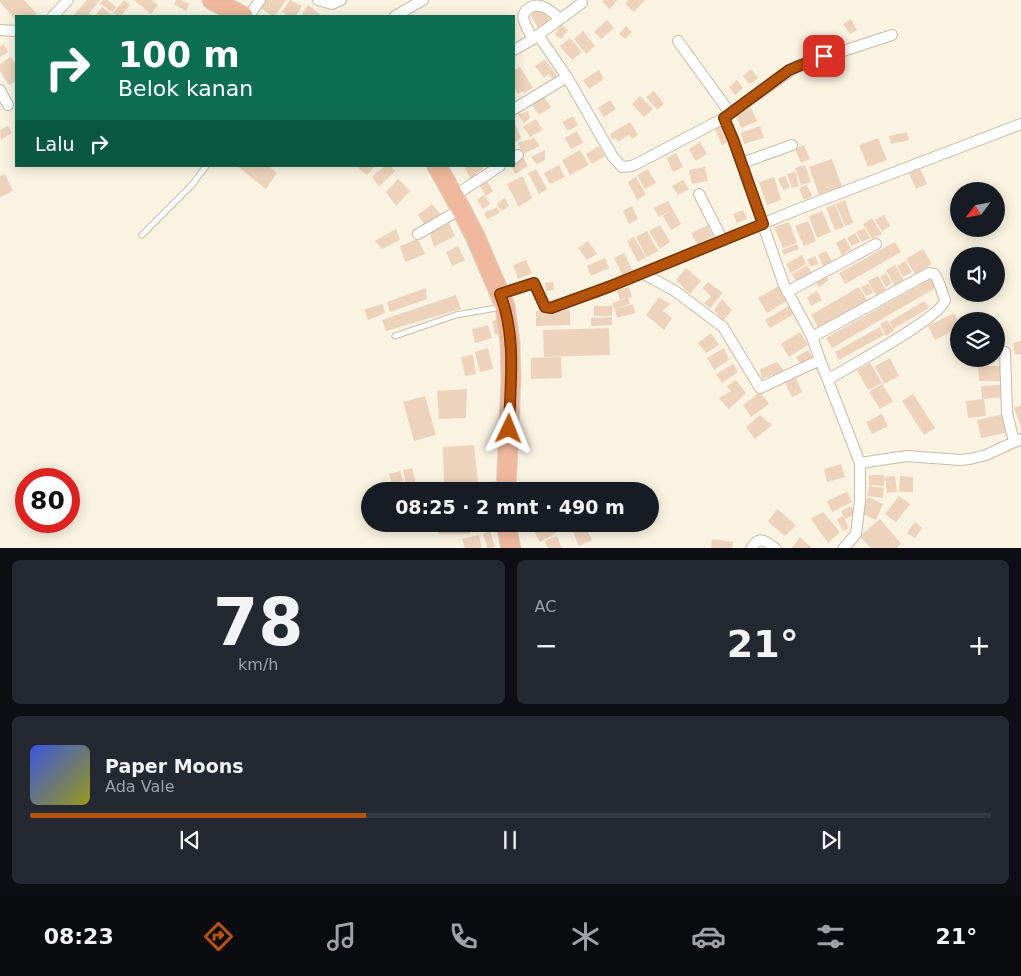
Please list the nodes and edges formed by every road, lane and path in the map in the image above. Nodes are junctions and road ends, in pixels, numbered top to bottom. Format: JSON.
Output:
{"nodes":[{"id":1,"x":68,"y":0,"type":"edge"},
{"id":2,"x":212,"y":0,"type":"edge"},
{"id":3,"x":260,"y":0,"type":"edge"},
{"id":4,"x":318,"y":0,"type":"edge"},
{"id":5,"x":341,"y":0,"type":"edge"},
{"id":6,"x":423,"y":0,"type":"edge"},
{"id":7,"x":582,"y":3,"type":"dead end"},
{"id":8,"x":54,"y":15,"type":"edge"},
{"id":9,"x":241,"y":15,"type":"edge"},
{"id":10,"x":249,"y":15,"type":"edge"},
{"id":11,"x":397,"y":15,"type":"edge"},
{"id":12,"x":560,"y":19,"type":"junction"},
{"id":13,"x":0,"y":30,"type":"edge"},
{"id":14,"x":15,"y":31,"type":"edge"},
{"id":15,"x":892,"y":35,"type":"dead end"},
{"id":16,"x":536,"y":37,"type":"junction"},
{"id":17,"x":678,"y":41,"type":"dead end"},
{"id":18,"x":515,"y":49,"type":"edge"},
{"id":19,"x":567,"y":78,"type":"junction"},
{"id":20,"x":0,"y":90,"type":"edge"},
{"id":21,"x":8,"y":105,"type":"dead end"},
{"id":22,"x":515,"y":108,"type":"edge"},
{"id":23,"x":727,"y":116,"type":"junction"},
{"id":24,"x":1021,"y":124,"type":"edge"},
{"id":25,"x":792,"y":145,"type":"dead end"},
{"id":26,"x":742,"y":163,"type":"junction"},
{"id":27,"x":205,"y":167,"type":"edge"},
{"id":28,"x":438,"y":167,"type":"edge"},
{"id":29,"x":499,"y":167,"type":"edge"},
{"id":30,"x":699,"y":194,"type":"dead end"},
{"id":31,"x":458,"y":202,"type":"junction"},
{"id":32,"x":763,"y":224,"type":"junction"},
{"id":33,"x":418,"y":234,"type":"dead end"},
{"id":34,"x":142,"y":236,"type":"dead end"},
{"id":35,"x":722,"y":240,"type":"junction"},
{"id":36,"x":876,"y":244,"type":"dead end"},
{"id":37,"x":642,"y":273,"type":"junction"},
{"id":38,"x":787,"y":292,"type":"junction"},
{"id":39,"x":502,"y":300,"type":"junction"},
{"id":40,"x":395,"y":336,"type":"dead end"},
{"id":41,"x":812,"y":337,"type":"junction"},
{"id":42,"x":1005,"y":352,"type":"dead end"},
{"id":43,"x":820,"y":360,"type":"junction"},
{"id":44,"x":828,"y":380,"type":"junction"},
{"id":45,"x":1018,"y":440,"type":"edge"},
{"id":46,"x":860,"y":463,"type":"junction"},
{"id":47,"x":506,"y":482,"type":"edge"},
{"id":48,"x":508,"y":532,"type":"edge"},
{"id":49,"x":849,"y":547,"type":"edge"},
{"id":50,"x":511,"y":548,"type":"edge"},
{"id":51,"x":751,"y":548,"type":"edge"},
{"id":52,"x":776,"y":548,"type":"edge"}],
"edges":[{"from":1,"to":8,"type":"street"},
{"from":2,"to":9,"type":"highway"},
{"from":3,"to":10,"type":"street"},
{"from":4,"to":5,"type":"street"},
{"from":6,"to":11,"type":"street"},
{"from":7,"to":12,"type":"street"},
{"from":12,"to":16,"type":"street"},
{"from":12,"to":16,"type":"street"},
{"from":13,"to":14,"type":"street"},
{"from":15,"to":23,"type":"street"},
{"from":16,"to":18,"type":"street"},
{"from":16,"to":19,"type":"street"},
{"from":17,"to":23,"type":"street"},
{"from":19,"to":22,"type":"street"},
{"from":19,"to":23,"type":"street"},
{"from":20,"to":21,"type":"street"},
{"from":23,"to":26,"type":"street"},
{"from":24,"to":32,"type":"street"},
{"from":25,"to":26,"type":"street"},
{"from":26,"to":32,"type":"street"},
{"from":27,"to":34,"type":"lane"},
{"from":28,"to":31,"type":"highway"},
{"from":29,"to":31,"type":"street"},
{"from":30,"to":35,"type":"street"},
{"from":31,"to":33,"type":"street"},
{"from":31,"to":39,"type":"highway"},
{"from":32,"to":35,"type":"street"},
{"from":32,"to":38,"type":"street"},
{"from":35,"to":37,"type":"street"},
{"from":36,"to":38,"type":"street"},
{"from":37,"to":39,"type":"street"},
{"from":37,"to":43,"type":"street"},
{"from":38,"to":41,"type":"street"},
{"from":39,"to":40,"type":"lane"},
{"from":39,"to":47,"type":"highway"},
{"from":41,"to":43,"type":"street"},
{"from":41,"to":44,"type":"street"},
{"from":42,"to":45,"type":"street"},
{"from":43,"to":44,"type":"street"},
{"from":44,"to":46,"type":"street"},
{"from":45,"to":46,"type":"street"},
{"from":46,"to":49,"type":"street"},
{"from":48,"to":50,"type":"highway"},
{"from":51,"to":52,"type":"street"}]}
